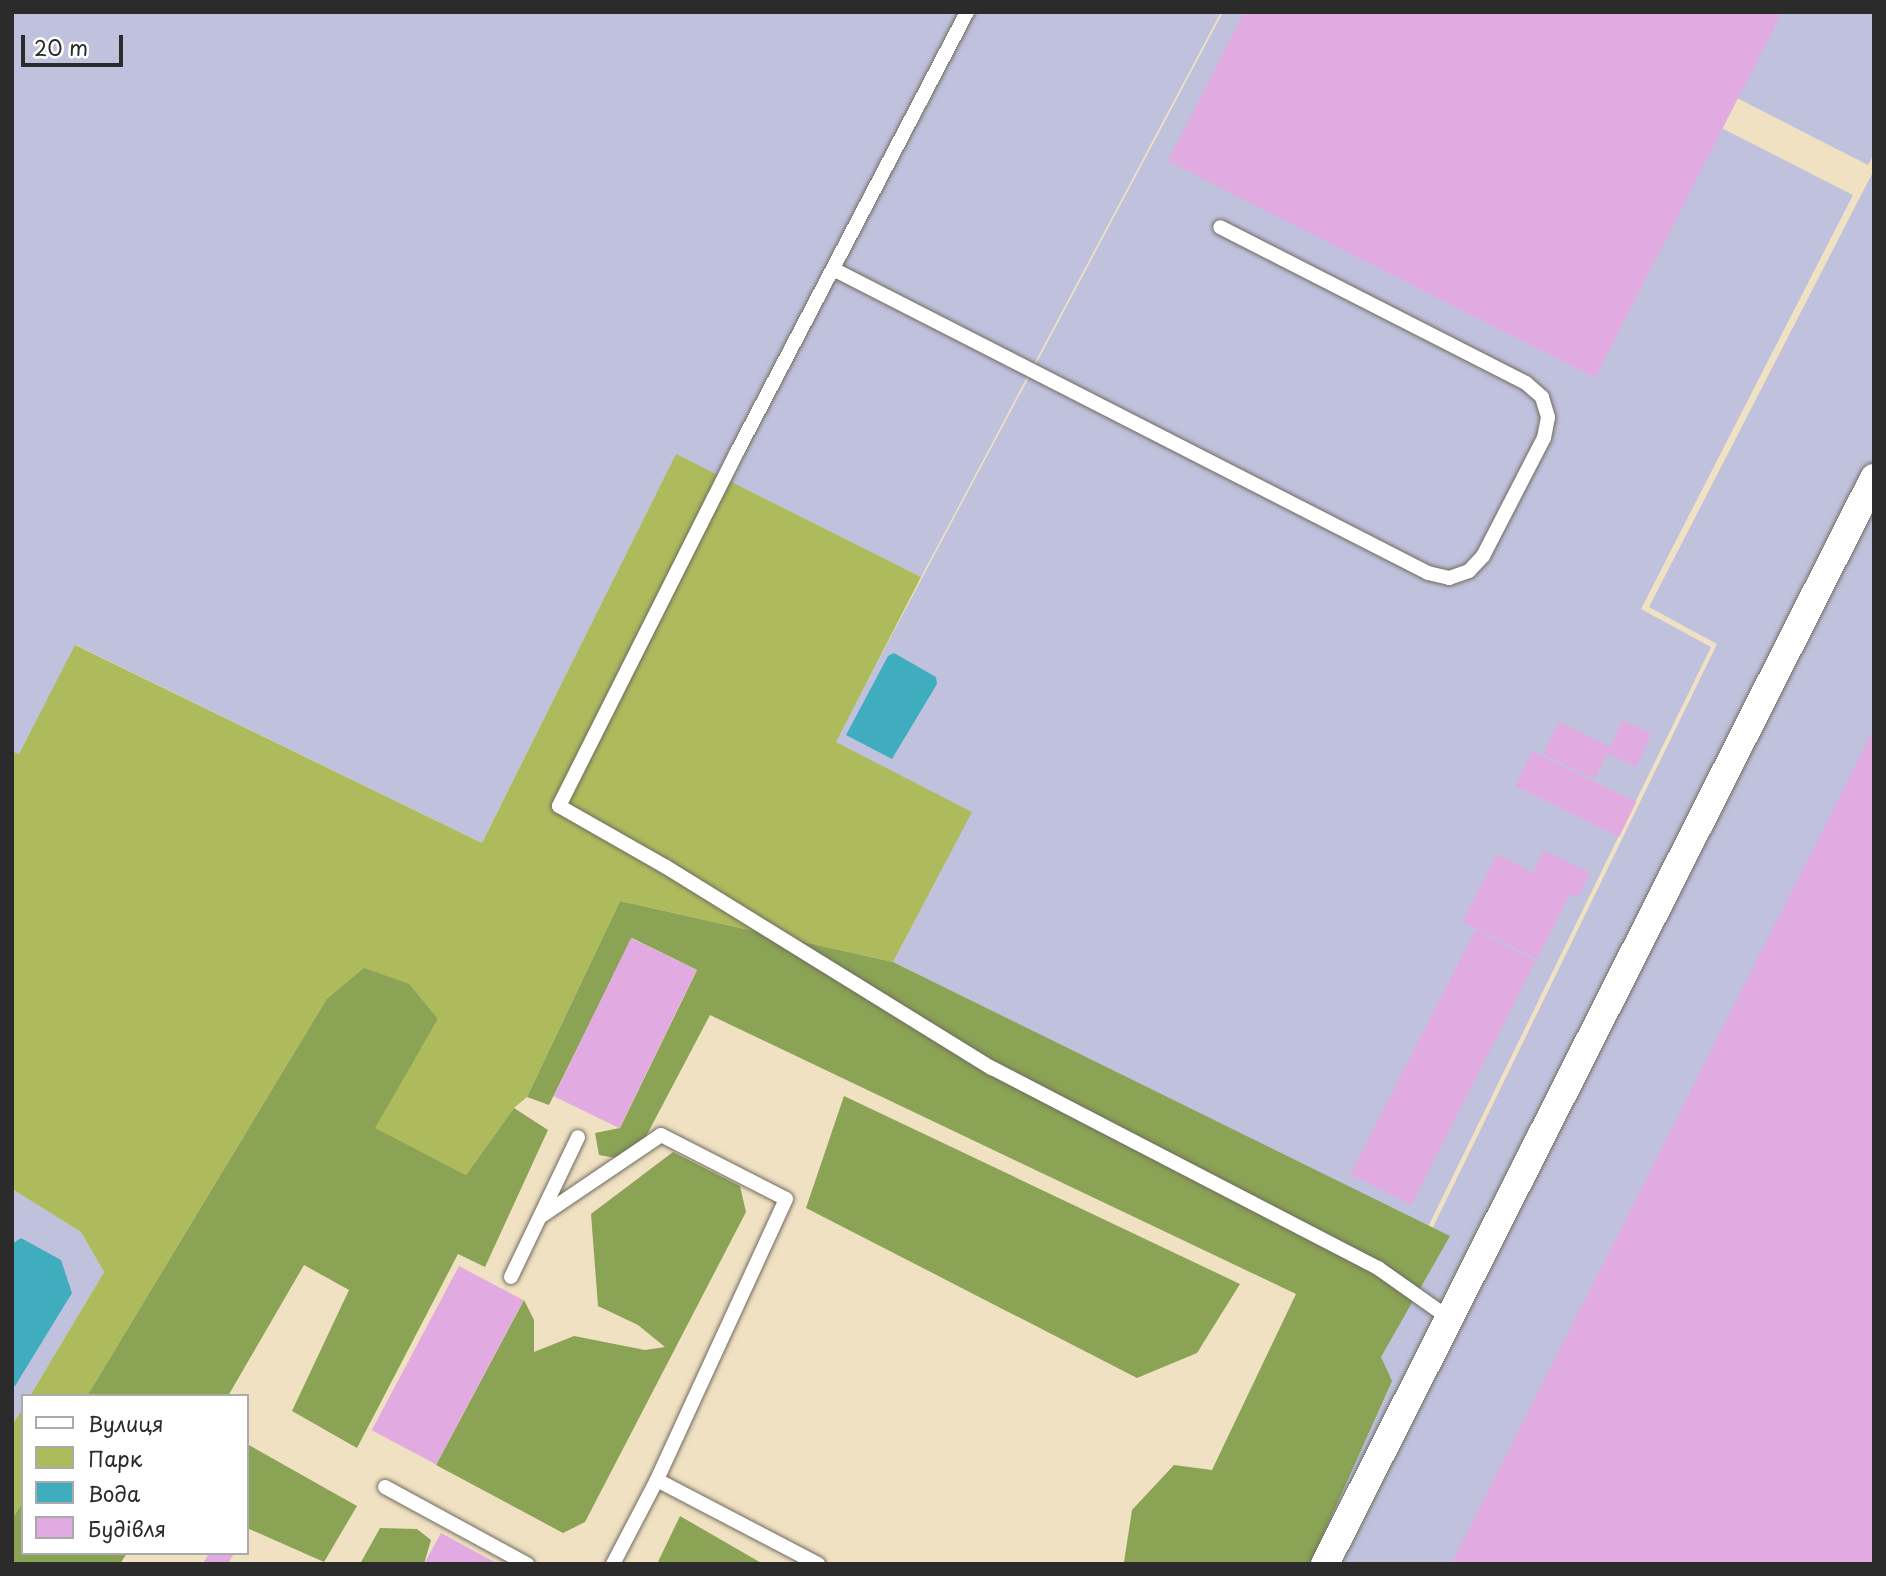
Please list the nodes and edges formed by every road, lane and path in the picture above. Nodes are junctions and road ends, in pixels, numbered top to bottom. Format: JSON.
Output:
{"nodes":[{"id":1,"x":967,"y":12,"type":"edge"},
{"id":2,"x":1220,"y":227,"type":"dead end"},
{"id":3,"x":833,"y":269,"type":"junction"},
{"id":4,"x":1874,"y":478,"type":"edge"},
{"id":5,"x":578,"y":1137,"type":"dead end"},
{"id":6,"x":540,"y":1216,"type":"junction"},
{"id":7,"x":511,"y":1277,"type":"dead end"},
{"id":8,"x":1449,"y":1318,"type":"junction"},
{"id":9,"x":657,"y":1480,"type":"junction"},
{"id":10,"x":385,"y":1488,"type":"dead end"},
{"id":11,"x":527,"y":1564,"type":"edge"},
{"id":12,"x":613,"y":1564,"type":"edge"},
{"id":13,"x":818,"y":1564,"type":"edge"},
{"id":14,"x":1325,"y":1564,"type":"edge"}],
"edges":[{"from":1,"to":3,"type":"lane"},
{"from":2,"to":3,"type":"lane"},
{"from":3,"to":8,"type":"lane"},
{"from":4,"to":8,"type":"street"},
{"from":5,"to":6,"type":"lane"},
{"from":6,"to":7,"type":"lane"},
{"from":6,"to":9,"type":"lane"},
{"from":8,"to":14,"type":"street"},
{"from":9,"to":12,"type":"lane"},
{"from":9,"to":13,"type":"lane"},
{"from":10,"to":11,"type":"lane"}]}
